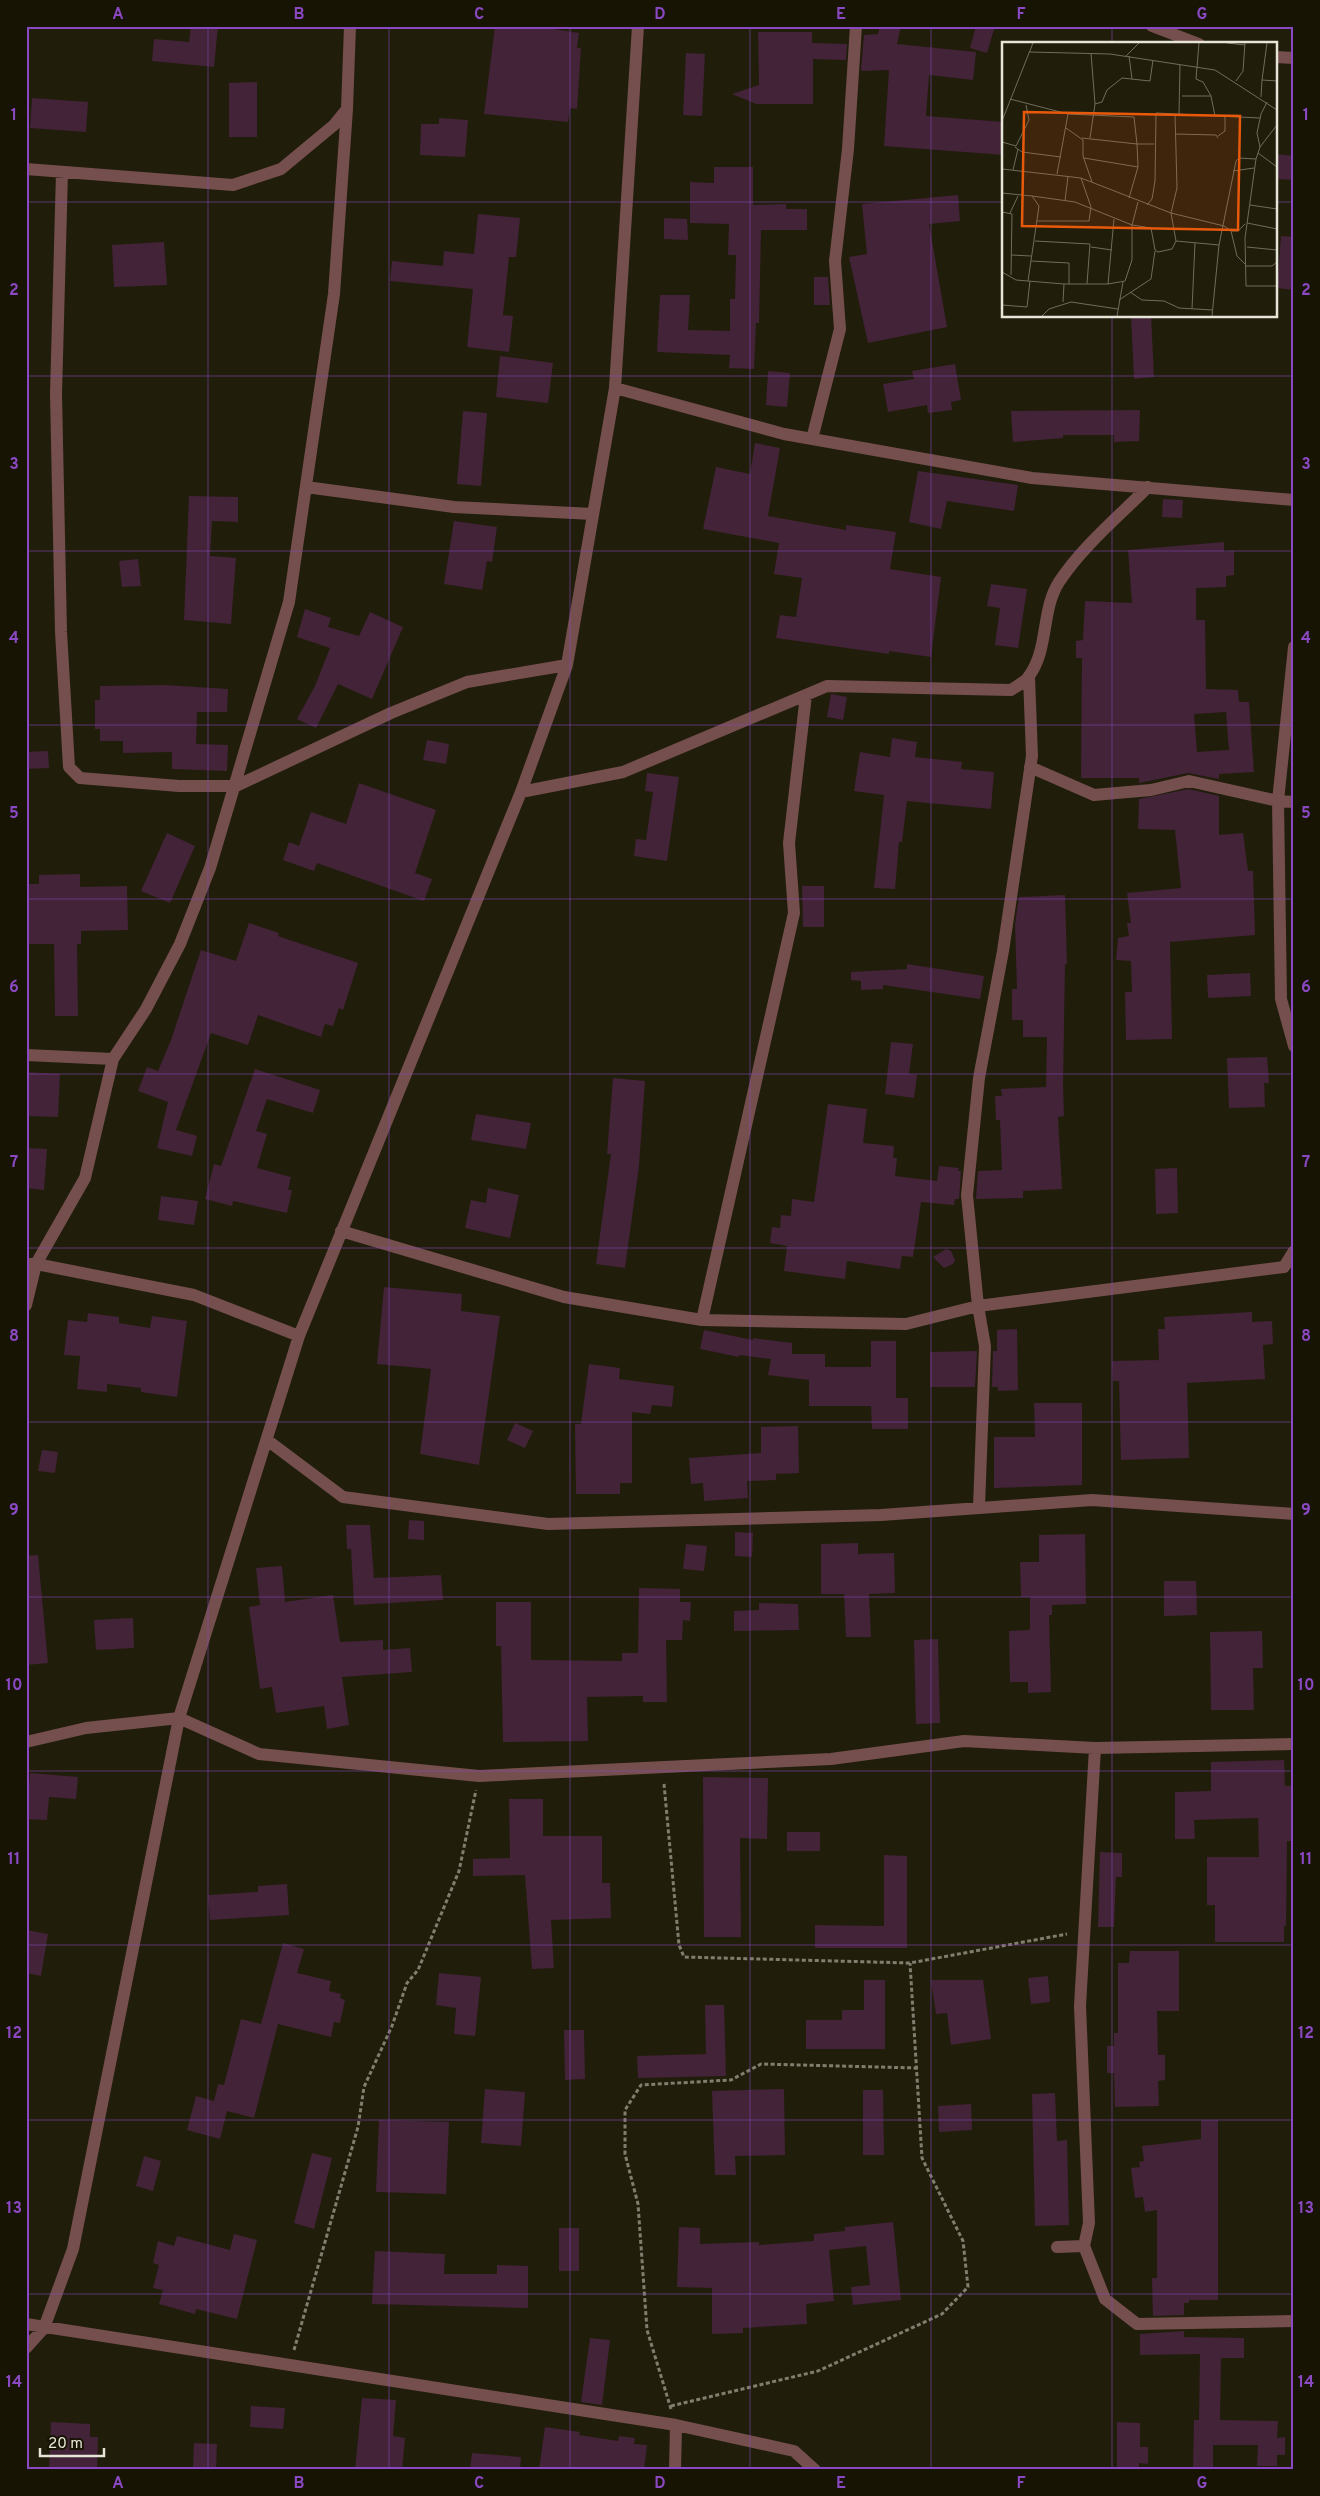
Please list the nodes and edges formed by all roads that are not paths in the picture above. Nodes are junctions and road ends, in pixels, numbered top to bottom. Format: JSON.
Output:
{"nodes":[{"id":1,"x":350,"y":26,"type":"edge"},
{"id":2,"x":638,"y":26,"type":"edge"},
{"id":3,"x":856,"y":26,"type":"edge"},
{"id":4,"x":1152,"y":26,"type":"edge"},
{"id":5,"x":1194,"y":42,"type":"edge"},
{"id":6,"x":1278,"y":57,"type":"edge"},
{"id":7,"x":1294,"y":58,"type":"edge"},
{"id":8,"x":347,"y":109,"type":"junction"},
{"id":9,"x":26,"y":169,"type":"edge"},
{"id":10,"x":62,"y":172,"type":"junction"},
{"id":11,"x":615,"y":388,"type":"junction"},
{"id":12,"x":812,"y":439,"type":"junction"},
{"id":13,"x":1148,"y":486,"type":"junction"},
{"id":14,"x":306,"y":487,"type":"junction"},
{"id":15,"x":1294,"y":500,"type":"edge"},
{"id":16,"x":593,"y":514,"type":"junction"},
{"id":17,"x":1294,"y":647,"type":"edge"},
{"id":18,"x":567,"y":665,"type":"junction"},
{"id":19,"x":1029,"y":677,"type":"junction"},
{"id":20,"x":806,"y":695,"type":"junction"},
{"id":21,"x":1030,"y":767,"type":"junction"},
{"id":22,"x":236,"y":786,"type":"junction"},
{"id":23,"x":521,"y":792,"type":"junction"},
{"id":24,"x":1278,"y":801,"type":"junction"},
{"id":25,"x":1294,"y":802,"type":"edge"},
{"id":26,"x":1294,"y":1046,"type":"edge"},
{"id":27,"x":26,"y":1055,"type":"edge"},
{"id":28,"x":113,"y":1059,"type":"junction"},
{"id":29,"x":341,"y":1231,"type":"junction"},
{"id":30,"x":1294,"y":1251,"type":"edge"},
{"id":31,"x":31,"y":1264,"type":"edge"},
{"id":32,"x":26,"y":1305,"type":"edge"},
{"id":33,"x":978,"y":1306,"type":"junction"},
{"id":34,"x":702,"y":1320,"type":"junction"},
{"id":35,"x":299,"y":1336,"type":"junction"},
{"id":36,"x":267,"y":1440,"type":"junction"},
{"id":37,"x":979,"y":1507,"type":"junction"},
{"id":38,"x":1294,"y":1514,"type":"edge"},
{"id":39,"x":178,"y":1718,"type":"junction"},
{"id":40,"x":26,"y":1742,"type":"edge"},
{"id":41,"x":1294,"y":1744,"type":"edge"},
{"id":42,"x":1095,"y":1748,"type":"junction"},
{"id":43,"x":1084,"y":2246,"type":"junction"},
{"id":44,"x":1057,"y":2247,"type":"dead end"},
{"id":45,"x":1294,"y":2321,"type":"edge"},
{"id":46,"x":26,"y":2324,"type":"edge"},
{"id":47,"x":44,"y":2328,"type":"junction"},
{"id":48,"x":26,"y":2348,"type":"edge"},
{"id":49,"x":676,"y":2426,"type":"junction"},
{"id":50,"x":675,"y":2470,"type":"edge"},
{"id":51,"x":816,"y":2470,"type":"edge"}],
"edges":[{"from":1,"to":8,"type":"street"},
{"from":2,"to":11,"type":"street"},
{"from":3,"to":12,"type":"street"},
{"from":4,"to":5,"type":"street"},
{"from":6,"to":7,"type":"street"},
{"from":8,"to":10,"type":"street"},
{"from":8,"to":14,"type":"street"},
{"from":9,"to":10,"type":"street"},
{"from":10,"to":22,"type":"street"},
{"from":11,"to":12,"type":"street"},
{"from":11,"to":16,"type":"street"},
{"from":12,"to":13,"type":"street"},
{"from":13,"to":15,"type":"street"},
{"from":13,"to":19,"type":"street"},
{"from":14,"to":16,"type":"street"},
{"from":14,"to":22,"type":"street"},
{"from":16,"to":18,"type":"street"},
{"from":17,"to":24,"type":"street"},
{"from":18,"to":22,"type":"street"},
{"from":18,"to":23,"type":"street"},
{"from":19,"to":20,"type":"street"},
{"from":19,"to":21,"type":"street"},
{"from":20,"to":23,"type":"street"},
{"from":20,"to":34,"type":"street"},
{"from":21,"to":24,"type":"street"},
{"from":21,"to":33,"type":"street"},
{"from":22,"to":28,"type":"street"},
{"from":23,"to":29,"type":"street"},
{"from":24,"to":25,"type":"street"},
{"from":24,"to":26,"type":"street"},
{"from":27,"to":28,"type":"street"},
{"from":28,"to":31,"type":"street"},
{"from":29,"to":34,"type":"street"},
{"from":29,"to":35,"type":"street"},
{"from":30,"to":33,"type":"street"},
{"from":31,"to":32,"type":"street"},
{"from":31,"to":35,"type":"street"},
{"from":33,"to":34,"type":"street"},
{"from":33,"to":37,"type":"street"},
{"from":35,"to":36,"type":"street"},
{"from":36,"to":37,"type":"street"},
{"from":36,"to":39,"type":"street"},
{"from":37,"to":38,"type":"street"},
{"from":39,"to":40,"type":"street"},
{"from":39,"to":42,"type":"street"},
{"from":39,"to":47,"type":"street"},
{"from":41,"to":42,"type":"street"},
{"from":42,"to":43,"type":"street"},
{"from":43,"to":44,"type":"street"},
{"from":43,"to":45,"type":"street"},
{"from":46,"to":47,"type":"street"},
{"from":47,"to":48,"type":"street"},
{"from":47,"to":49,"type":"street"},
{"from":49,"to":50,"type":"street"},
{"from":49,"to":51,"type":"street"}]}
